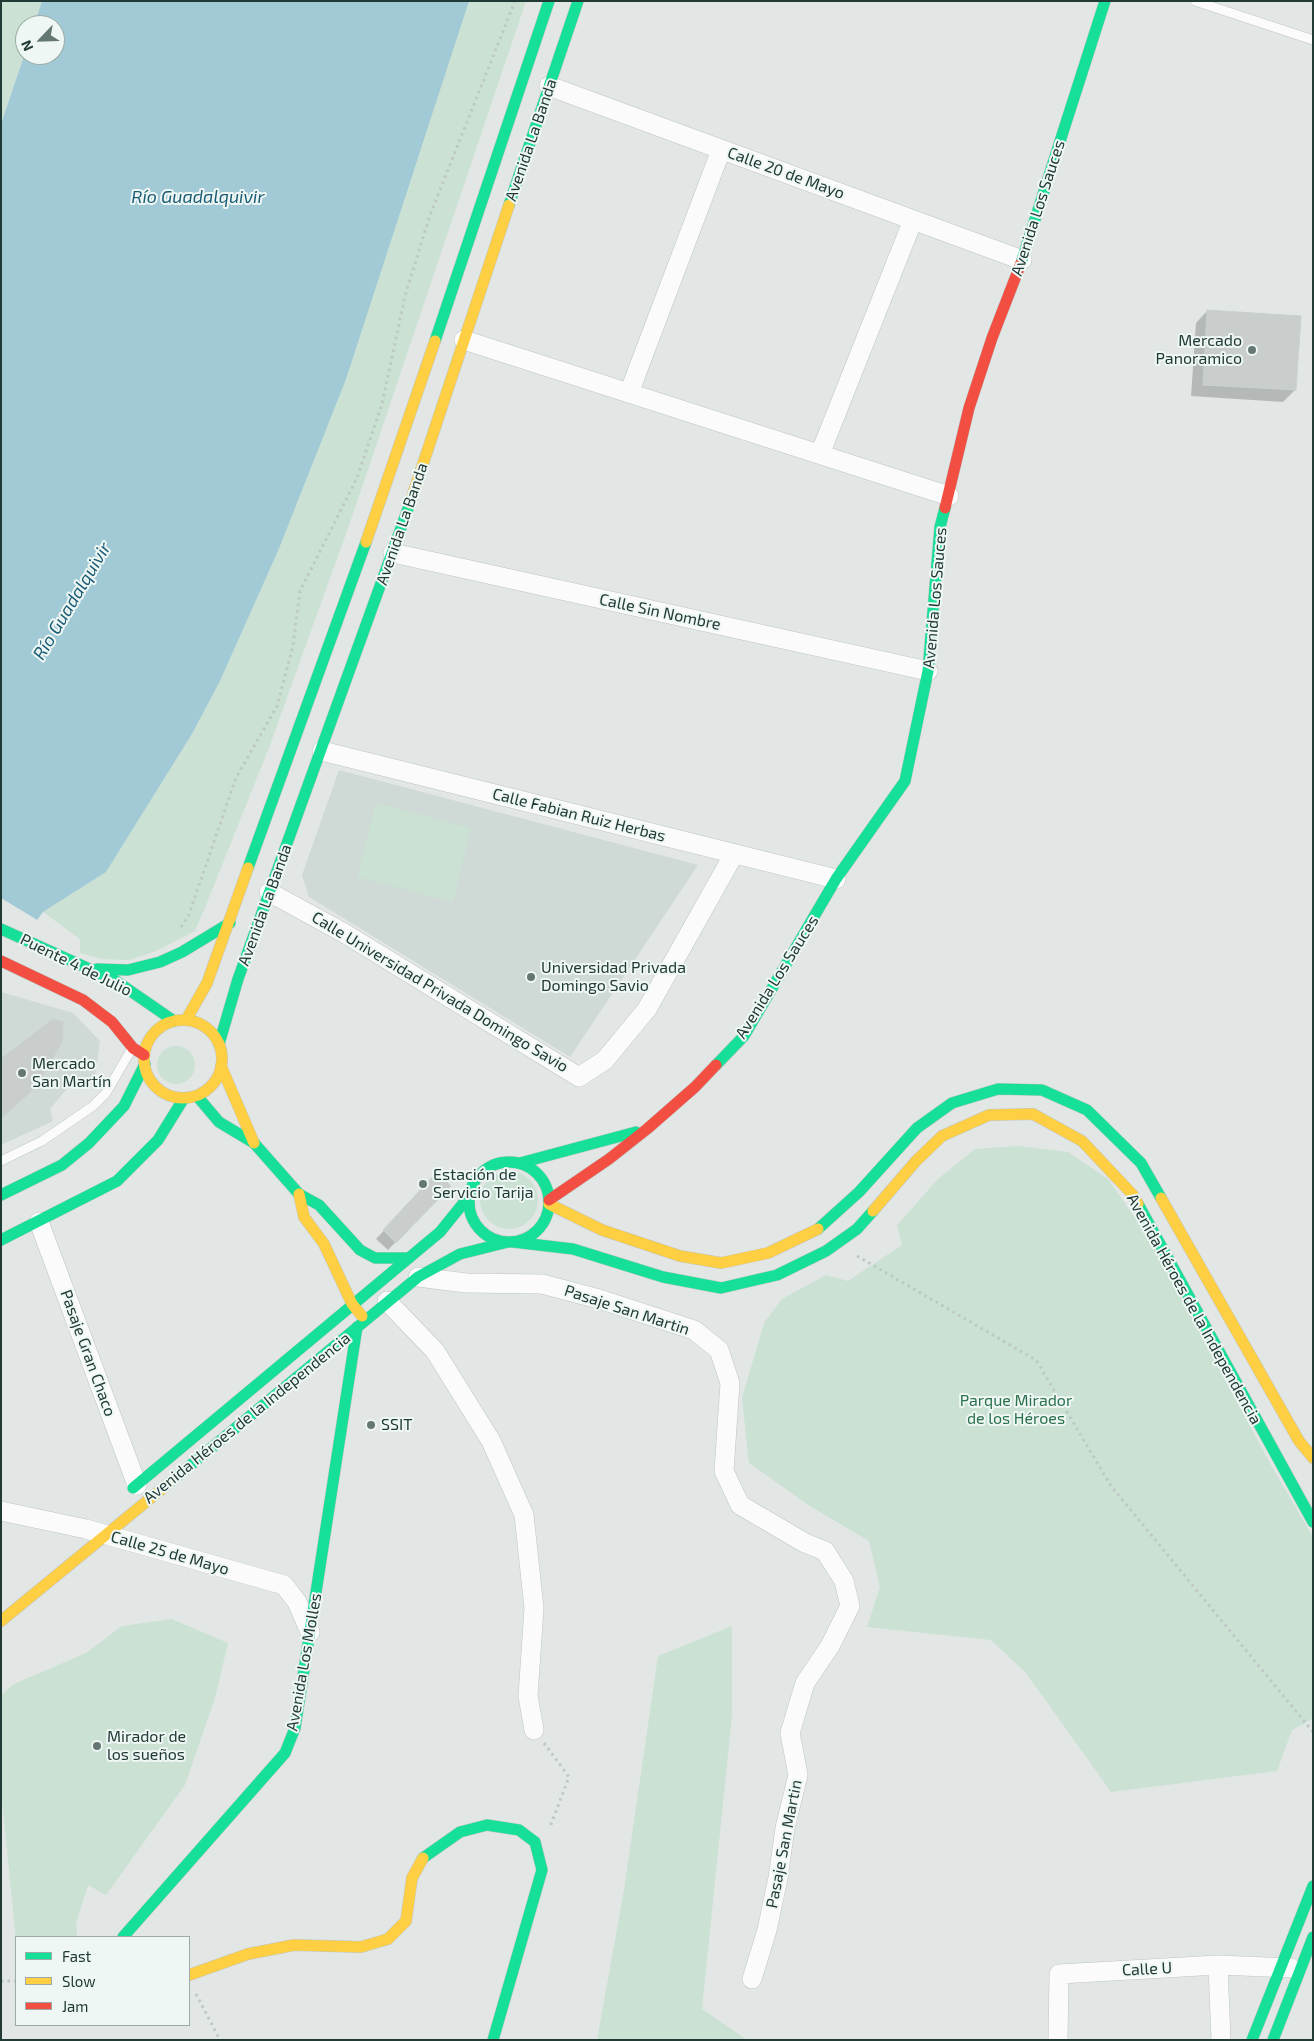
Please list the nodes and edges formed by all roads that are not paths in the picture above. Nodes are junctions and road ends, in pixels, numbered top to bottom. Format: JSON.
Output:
{"nodes":[{"id":1,"x":549,"y":1,"type":"edge"},
{"id":2,"x":578,"y":1,"type":"edge"},
{"id":3,"x":1104,"y":1,"type":"edge"},
{"id":4,"x":1195,"y":1,"type":"edge"},
{"id":5,"x":1313,"y":40,"type":"edge"},
{"id":6,"x":550,"y":86,"type":"junction"},
{"id":7,"x":721,"y":150,"type":"junction"},
{"id":8,"x":913,"y":220,"type":"junction"},
{"id":9,"x":1022,"y":260,"type":"junction"},
{"id":10,"x":464,"y":340,"type":"junction"},
{"id":11,"x":629,"y":393,"type":"junction"},
{"id":12,"x":820,"y":454,"type":"junction"},
{"id":13,"x":949,"y":496,"type":"junction"},
{"id":14,"x":393,"y":553,"type":"junction"},
{"id":15,"x":928,"y":671,"type":"junction"},
{"id":16,"x":322,"y":751,"type":"junction"},
{"id":17,"x":734,"y":854,"type":"junction"},
{"id":18,"x":836,"y":879,"type":"junction"},
{"id":19,"x":270,"y":892,"type":"junction"},
{"id":20,"x":230,"y":923,"type":"junction"},
{"id":21,"x":1,"y":929,"type":"edge"},
{"id":22,"x":1,"y":962,"type":"edge"},
{"id":23,"x":74,"y":964,"type":"junction"},
{"id":24,"x":180,"y":1021,"type":"junction"},
{"id":25,"x":219,"y":1044,"type":"junction"},
{"id":26,"x":133,"y":1048,"type":"junction"},
{"id":27,"x":144,"y":1060,"type":"junction"},
{"id":28,"x":221,"y":1066,"type":"junction"},
{"id":29,"x":197,"y":1096,"type":"junction"},
{"id":30,"x":184,"y":1098,"type":"junction"},
{"id":31,"x":647,"y":1129,"type":"junction"},
{"id":32,"x":254,"y":1142,"type":"junction"},
{"id":33,"x":1,"y":1161,"type":"edge"},
{"id":34,"x":520,"y":1163,"type":"junction"},
{"id":35,"x":1,"y":1194,"type":"edge"},
{"id":36,"x":299,"y":1194,"type":"junction"},
{"id":37,"x":470,"y":1195,"type":"junction"},
{"id":38,"x":549,"y":1202,"type":"junction"},
{"id":39,"x":38,"y":1222,"type":"junction"},
{"id":40,"x":1,"y":1240,"type":"edge"},
{"id":41,"x":511,"y":1242,"type":"junction"},
{"id":42,"x":409,"y":1258,"type":"junction"},
{"id":43,"x":418,"y":1277,"type":"junction"},
{"id":44,"x":387,"y":1301,"type":"junction"},
{"id":45,"x":352,"y":1304,"type":"junction"},
{"id":46,"x":362,"y":1323,"type":"junction"},
{"id":47,"x":1313,"y":1458,"type":"edge"},
{"id":48,"x":137,"y":1485,"type":"junction"},
{"id":49,"x":122,"y":1498,"type":"dead end"},
{"id":50,"x":1,"y":1511,"type":"edge"},
{"id":51,"x":1313,"y":1522,"type":"edge"},
{"id":52,"x":103,"y":1526,"type":"junction"},
{"id":53,"x":86,"y":1529,"type":"junction"},
{"id":54,"x":72,"y":1542,"type":"dead end"},
{"id":55,"x":320,"y":1571,"type":"junction"},
{"id":56,"x":284,"y":1585,"type":"junction"},
{"id":57,"x":1,"y":1621,"type":"edge"},
{"id":58,"x":311,"y":1634,"type":"junction"},
{"id":59,"x":534,"y":1730,"type":"road end"},
{"id":60,"x":1313,"y":1886,"type":"edge"},
{"id":61,"x":124,"y":1936,"type":"edge"},
{"id":62,"x":1313,"y":1937,"type":"edge"},
{"id":63,"x":1218,"y":1965,"type":"junction"},
{"id":64,"x":1280,"y":1967,"type":"junction"},
{"id":65,"x":1300,"y":1968,"type":"junction"},
{"id":66,"x":190,"y":1975,"type":"edge"},
{"id":67,"x":752,"y":1979,"type":"dead end"},
{"id":68,"x":492,"y":2040,"type":"edge"},
{"id":69,"x":1058,"y":2040,"type":"edge"},
{"id":70,"x":1221,"y":2040,"type":"edge"},
{"id":71,"x":1252,"y":2040,"type":"edge"},
{"id":72,"x":1273,"y":2040,"type":"edge"}],
"edges":[{"from":1,"to":20,"type":"street","name":"Avenida La Banda"},
{"from":2,"to":6,"type":"street","name":"Avenida La Banda"},
{"from":3,"to":9,"type":"street","name":"Avenida Los Sauces"},
{"from":4,"to":5,"type":"lane"},
{"from":6,"to":7,"type":"street","name":"Calle 20 de Mayo"},
{"from":6,"to":10,"type":"street","name":"Avenida La Banda"},
{"from":7,"to":8,"type":"street","name":"Calle 20 de Mayo"},
{"from":7,"to":11,"type":"street"},
{"from":8,"to":9,"type":"street","name":"Calle 20 de Mayo"},
{"from":8,"to":12,"type":"street"},
{"from":9,"to":13,"type":"street","name":"Avenida Los Sauces"},
{"from":10,"to":11,"type":"street"},
{"from":10,"to":14,"type":"street","name":"Avenida La Banda"},
{"from":11,"to":12,"type":"street"},
{"from":12,"to":13,"type":"street"},
{"from":13,"to":15,"type":"street","name":"Avenida Los Sauces"},
{"from":14,"to":15,"type":"street","name":"Calle Sin Nombre"},
{"from":14,"to":16,"type":"street","name":"Avenida La Banda"},
{"from":15,"to":18,"type":"street","name":"Avenida Los Sauces"},
{"from":16,"to":17,"type":"street","name":"Calle Fabian Ruiz Herbas"},
{"from":16,"to":19,"type":"street","name":"Avenida La Banda"},
{"from":17,"to":18,"type":"street","name":"Calle Fabian Ruiz Herbas"},
{"from":17,"to":19,"type":"street","name":"Calle Universidad Privada Domingo Savio"},
{"from":18,"to":31,"type":"street","name":"Avenida Los Sauces"},
{"from":19,"to":25,"type":"street","name":"Avenida La Banda"},
{"from":20,"to":23,"type":"street"},
{"from":20,"to":24,"type":"street","name":"Avenida La Banda"},
{"from":21,"to":23,"type":"street","name":"Puente 4 de Julio"},
{"from":22,"to":26,"type":"street","name":"Puente 4 de Julio"},
{"from":23,"to":24,"type":"street","name":"Puente 4 de Julio"},
{"from":24,"to":25,"type":"street"},
{"from":24,"to":27,"type":"street"},
{"from":25,"to":28,"type":"street"},
{"from":26,"to":27,"type":"street","name":"Puente 4 de Julio"},
{"from":26,"to":33,"type":"lane"},
{"from":27,"to":30,"type":"street"},
{"from":27,"to":35,"type":"street"},
{"from":28,"to":29,"type":"street"},
{"from":28,"to":32,"type":"street"},
{"from":29,"to":30,"type":"street"},
{"from":29,"to":32,"type":"street"},
{"from":30,"to":39,"type":"street"},
{"from":31,"to":34,"type":"street","name":"Avenida Los Sauces"},
{"from":31,"to":38,"type":"street","name":"Avenida Los Sauces"},
{"from":32,"to":36,"type":"street"},
{"from":34,"to":37,"type":"street"},
{"from":34,"to":38,"type":"street"},
{"from":36,"to":42,"type":"street"},
{"from":36,"to":45,"type":"street"},
{"from":37,"to":41,"type":"street"},
{"from":37,"to":42,"type":"street","name":"Avenida Héroes de la Independencia"},
{"from":38,"to":41,"type":"street"},
{"from":38,"to":47,"type":"street","name":"Avenida Héroes de la Independencia"},
{"from":39,"to":40,"type":"street"},
{"from":39,"to":48,"type":"street","name":"Pasaje Gran Chaco"},
{"from":41,"to":43,"type":"street","name":"Avenida Héroes de la Independencia"},
{"from":41,"to":51,"type":"street","name":"Avenida Héroes de la Independencia"},
{"from":42,"to":45,"type":"street","name":"Avenida Héroes de la Independencia"},
{"from":43,"to":44,"type":"street","name":"Avenida Héroes de la Independencia"},
{"from":43,"to":67,"type":"street","name":"Pasaje San Martin"},
{"from":44,"to":46,"type":"street","name":"Avenida Héroes de la Independencia"},
{"from":44,"to":59,"type":"street"},
{"from":45,"to":46,"type":"street"},
{"from":45,"to":48,"type":"street","name":"Avenida Héroes de la Independencia"},
{"from":46,"to":52,"type":"street","name":"Avenida Héroes de la Independencia"},
{"from":46,"to":55,"type":"street","name":"Avenida Los Molles"},
{"from":48,"to":49,"type":"street","name":"Avenida Héroes de la Independencia"},
{"from":50,"to":53,"type":"street","name":"Calle 25 de Mayo"},
{"from":52,"to":53,"type":"street","name":"Calle 25 de Mayo"},
{"from":52,"to":56,"type":"street","name":"Calle 25 de Mayo"},
{"from":52,"to":57,"type":"street","name":"Avenida Héroes de la Independencia"},
{"from":53,"to":54,"type":"street"},
{"from":55,"to":56,"type":"street"},
{"from":55,"to":58,"type":"street","name":"Avenida Los Molles"},
{"from":56,"to":58,"type":"street"},
{"from":58,"to":61,"type":"street","name":"Avenida Los Molles"},
{"from":60,"to":64,"type":"street"},
{"from":62,"to":65,"type":"street"},
{"from":63,"to":64,"type":"street","name":"Calle U"},
{"from":63,"to":69,"type":"street","name":"Calle U"},
{"from":63,"to":70,"type":"street"},
{"from":64,"to":65,"type":"street","name":"Calle U"},
{"from":64,"to":71,"type":"street"},
{"from":65,"to":72,"type":"street"},
{"from":66,"to":68,"type":"street"}]}
